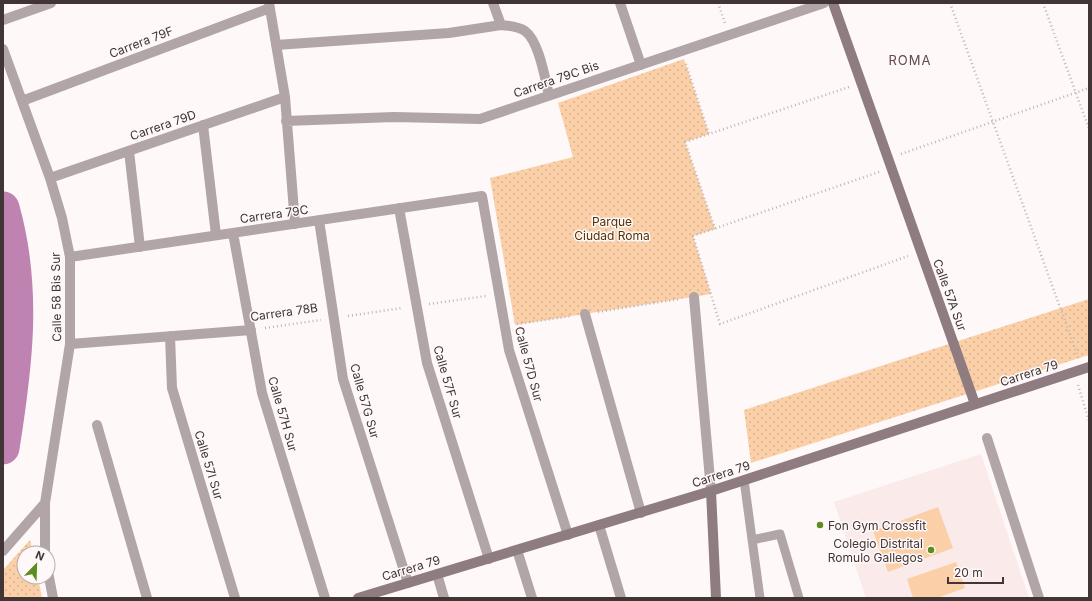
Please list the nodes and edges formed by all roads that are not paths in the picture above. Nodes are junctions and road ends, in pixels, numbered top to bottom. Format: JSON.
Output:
{"nodes":[{"id":1,"x":51,"y":3,"type":"edge"},
{"id":2,"x":493,"y":3,"type":"edge"},
{"id":3,"x":620,"y":3,"type":"edge"},
{"id":4,"x":824,"y":3,"type":"edge"},
{"id":5,"x":833,"y":3,"type":"edge"},
{"id":6,"x":269,"y":5,"type":"edge"},
{"id":7,"x":3,"y":20,"type":"edge"},
{"id":8,"x":501,"y":25,"type":"junction"},
{"id":9,"x":276,"y":45,"type":"junction"},
{"id":10,"x":3,"y":49,"type":"edge"},
{"id":11,"x":641,"y":65,"type":"junction"},
{"id":12,"x":549,"y":95,"type":"junction"},
{"id":13,"x":285,"y":97,"type":"junction"},
{"id":14,"x":22,"y":101,"type":"junction"},
{"id":15,"x":286,"y":121,"type":"junction"},
{"id":16,"x":204,"y":125,"type":"junction"},
{"id":17,"x":129,"y":151,"type":"junction"},
{"id":18,"x":50,"y":178,"type":"junction"},
{"id":19,"x":482,"y":196,"type":"joint"},
{"id":20,"x":399,"y":208,"type":"junction"},
{"id":21,"x":319,"y":220,"type":"junction"},
{"id":22,"x":295,"y":224,"type":"junction"},
{"id":23,"x":233,"y":233,"type":"junction"},
{"id":24,"x":216,"y":236,"type":"junction"},
{"id":25,"x":140,"y":247,"type":"junction"},
{"id":26,"x":70,"y":257,"type":"junction"},
{"id":27,"x":694,"y":297,"type":"road end"},
{"id":28,"x":585,"y":314,"type":"road end"},
{"id":29,"x":250,"y":330,"type":"junction"},
{"id":30,"x":170,"y":336,"type":"junction"},
{"id":31,"x":70,"y":344,"type":"junction"},
{"id":32,"x":1082,"y":369,"type":"edge"},
{"id":33,"x":975,"y":404,"type":"junction"},
{"id":34,"x":97,"y":425,"type":"dead end"},
{"id":35,"x":987,"y":438,"type":"dead end"},
{"id":36,"x":744,"y":480,"type":"junction"},
{"id":37,"x":711,"y":491,"type":"junction"},
{"id":38,"x":45,"y":503,"type":"junction"},
{"id":39,"x":641,"y":513,"type":"junction"},
{"id":40,"x":599,"y":525,"type":"junction"},
{"id":41,"x":568,"y":535,"type":"junction"},
{"id":42,"x":752,"y":540,"type":"junction"},
{"id":43,"x":45,"y":545,"type":"edge"},
{"id":44,"x":517,"y":550,"type":"junction"},
{"id":45,"x":3,"y":551,"type":"edge"},
{"id":46,"x":489,"y":559,"type":"junction"},
{"id":47,"x":437,"y":574,"type":"junction"},
{"id":48,"x":408,"y":583,"type":"junction"},
{"id":49,"x":50,"y":585,"type":"edge"},
{"id":50,"x":53,"y":598,"type":"edge"},
{"id":51,"x":147,"y":598,"type":"edge"},
{"id":52,"x":235,"y":598,"type":"edge"},
{"id":53,"x":324,"y":598,"type":"edge"},
{"id":54,"x":358,"y":598,"type":"edge"},
{"id":55,"x":444,"y":598,"type":"edge"},
{"id":56,"x":532,"y":598,"type":"edge"},
{"id":57,"x":621,"y":598,"type":"edge"},
{"id":58,"x":716,"y":598,"type":"edge"},
{"id":59,"x":760,"y":598,"type":"edge"},
{"id":60,"x":799,"y":598,"type":"edge"},
{"id":61,"x":1039,"y":598,"type":"edge"}],
"edges":[{"from":1,"to":7,"type":"street"},
{"from":2,"to":8,"type":"street"},
{"from":3,"to":11,"type":"street"},
{"from":4,"to":11,"type":"street","name":"Carrera 79C Bis"},
{"from":5,"to":33,"type":"street","name":"Calle 57A Sur"},
{"from":6,"to":9,"type":"street"},
{"from":6,"to":14,"type":"street","name":"Carrera 79F"},
{"from":8,"to":9,"type":"street"},
{"from":8,"to":12,"type":"street"},
{"from":9,"to":13,"type":"street"},
{"from":10,"to":14,"type":"street","name":"Calle 58 Bis Sur"},
{"from":11,"to":12,"type":"street","name":"Carrera 79C Bis"},
{"from":12,"to":15,"type":"street","name":"Carrera 79C Bis"},
{"from":13,"to":15,"type":"street"},
{"from":13,"to":16,"type":"street","name":"Carrera 79D"},
{"from":14,"to":18,"type":"street","name":"Calle 58 Bis Sur"},
{"from":15,"to":22,"type":"street"},
{"from":16,"to":17,"type":"street","name":"Carrera 79D"},
{"from":16,"to":24,"type":"street"},
{"from":17,"to":18,"type":"street","name":"Carrera 79D"},
{"from":17,"to":25,"type":"street"},
{"from":18,"to":26,"type":"street","name":"Calle 58 Bis Sur"},
{"from":19,"to":20,"type":"street","name":"Carrera 79C"},
{"from":19,"to":41,"type":"street","name":"Calle 57D Sur"},
{"from":20,"to":21,"type":"street","name":"Carrera 79C"},
{"from":20,"to":46,"type":"street","name":"Calle 57F Sur"},
{"from":21,"to":22,"type":"street","name":"Carrera 79C"},
{"from":21,"to":48,"type":"street","name":"Calle 57G Sur"},
{"from":22,"to":23,"type":"street","name":"Carrera 79C"},
{"from":23,"to":24,"type":"street","name":"Carrera 79C"},
{"from":23,"to":29,"type":"street","name":"Calle 57H Sur"},
{"from":24,"to":25,"type":"street","name":"Carrera 79C"},
{"from":25,"to":26,"type":"street","name":"Carrera 79C"},
{"from":26,"to":31,"type":"street","name":"Calle 58 Bis Sur"},
{"from":27,"to":37,"type":"street"},
{"from":28,"to":39,"type":"street"},
{"from":29,"to":30,"type":"street","name":"Carrera 78B"},
{"from":29,"to":53,"type":"street","name":"Calle 57H Sur"},
{"from":30,"to":31,"type":"street","name":"Carrera 78B"},
{"from":30,"to":52,"type":"street","name":"Calle 57I Sur"},
{"from":31,"to":38,"type":"street","name":"Calle 58 Bis Sur"},
{"from":32,"to":33,"type":"street","name":"Carrera 79"},
{"from":33,"to":36,"type":"street","name":"Carrera 79"},
{"from":34,"to":51,"type":"street"},
{"from":35,"to":61,"type":"street"},
{"from":36,"to":37,"type":"street","name":"Carrera 79"},
{"from":36,"to":42,"type":"lane"},
{"from":37,"to":39,"type":"street","name":"Carrera 79"},
{"from":37,"to":58,"type":"street"},
{"from":38,"to":43,"type":"street","name":"Calle 58 Bis Sur"},
{"from":38,"to":45,"type":"street"},
{"from":39,"to":40,"type":"street","name":"Carrera 79"},
{"from":40,"to":41,"type":"street","name":"Carrera 79"},
{"from":40,"to":57,"type":"street"},
{"from":41,"to":44,"type":"street","name":"Carrera 79"},
{"from":42,"to":59,"type":"lane"},
{"from":42,"to":60,"type":"lane"},
{"from":44,"to":46,"type":"street","name":"Carrera 79"},
{"from":44,"to":56,"type":"street"},
{"from":46,"to":47,"type":"street","name":"Carrera 79"},
{"from":47,"to":48,"type":"street","name":"Carrera 79"},
{"from":47,"to":55,"type":"street"},
{"from":48,"to":54,"type":"street","name":"Carrera 79"},
{"from":49,"to":50,"type":"street"}]}
